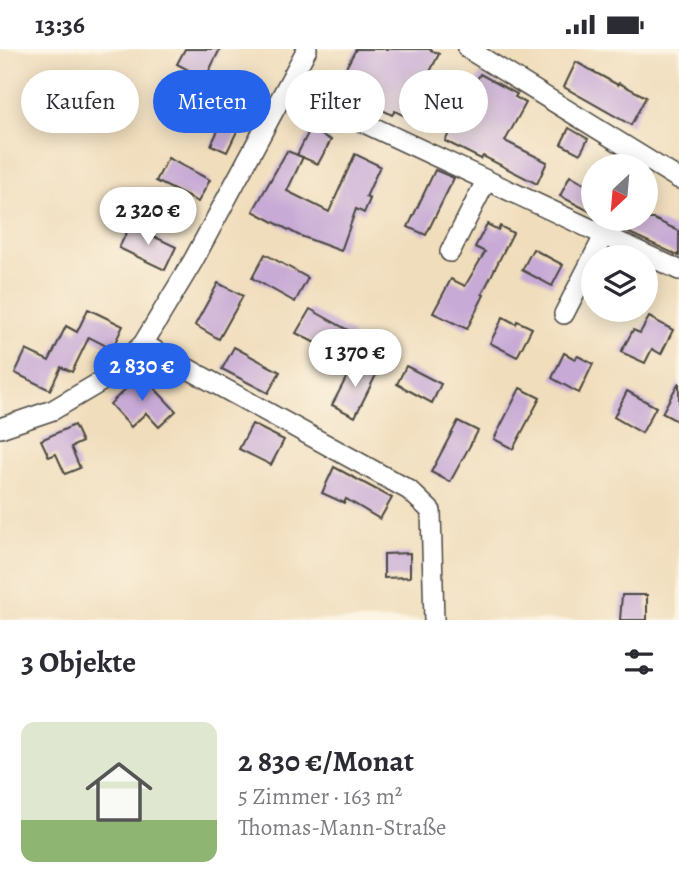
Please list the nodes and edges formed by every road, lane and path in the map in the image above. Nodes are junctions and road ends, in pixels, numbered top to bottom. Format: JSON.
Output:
{"nodes":[{"id":1,"x":307,"y":49,"type":"edge"},
{"id":2,"x":468,"y":49,"type":"edge"},
{"id":3,"x":296,"y":70,"type":"edge"},
{"id":4,"x":285,"y":91,"type":"edge"},
{"id":5,"x":384,"y":133,"type":"edge"},
{"id":6,"x":679,"y":179,"type":"edge"},
{"id":7,"x":486,"y":181,"type":"junction"},
{"id":8,"x":604,"y":236,"type":"junction"},
{"id":9,"x":450,"y":252,"type":"dead end"},
{"id":10,"x":679,"y":270,"type":"edge"},
{"id":11,"x":564,"y":314,"type":"dead end"},
{"id":12,"x":143,"y":344,"type":"junction"},
{"id":13,"x":0,"y":428,"type":"edge"},
{"id":14,"x":434,"y":620,"type":"edge"}],
"edges":[{"from":1,"to":3,"type":"street"},
{"from":2,"to":6,"type":"street"},
{"from":4,"to":12,"type":"street"},
{"from":5,"to":7,"type":"street"},
{"from":7,"to":8,"type":"street"},
{"from":7,"to":9,"type":"street"},
{"from":8,"to":10,"type":"street"},
{"from":8,"to":11,"type":"street"},
{"from":12,"to":13,"type":"street"},
{"from":12,"to":14,"type":"street"}]}
